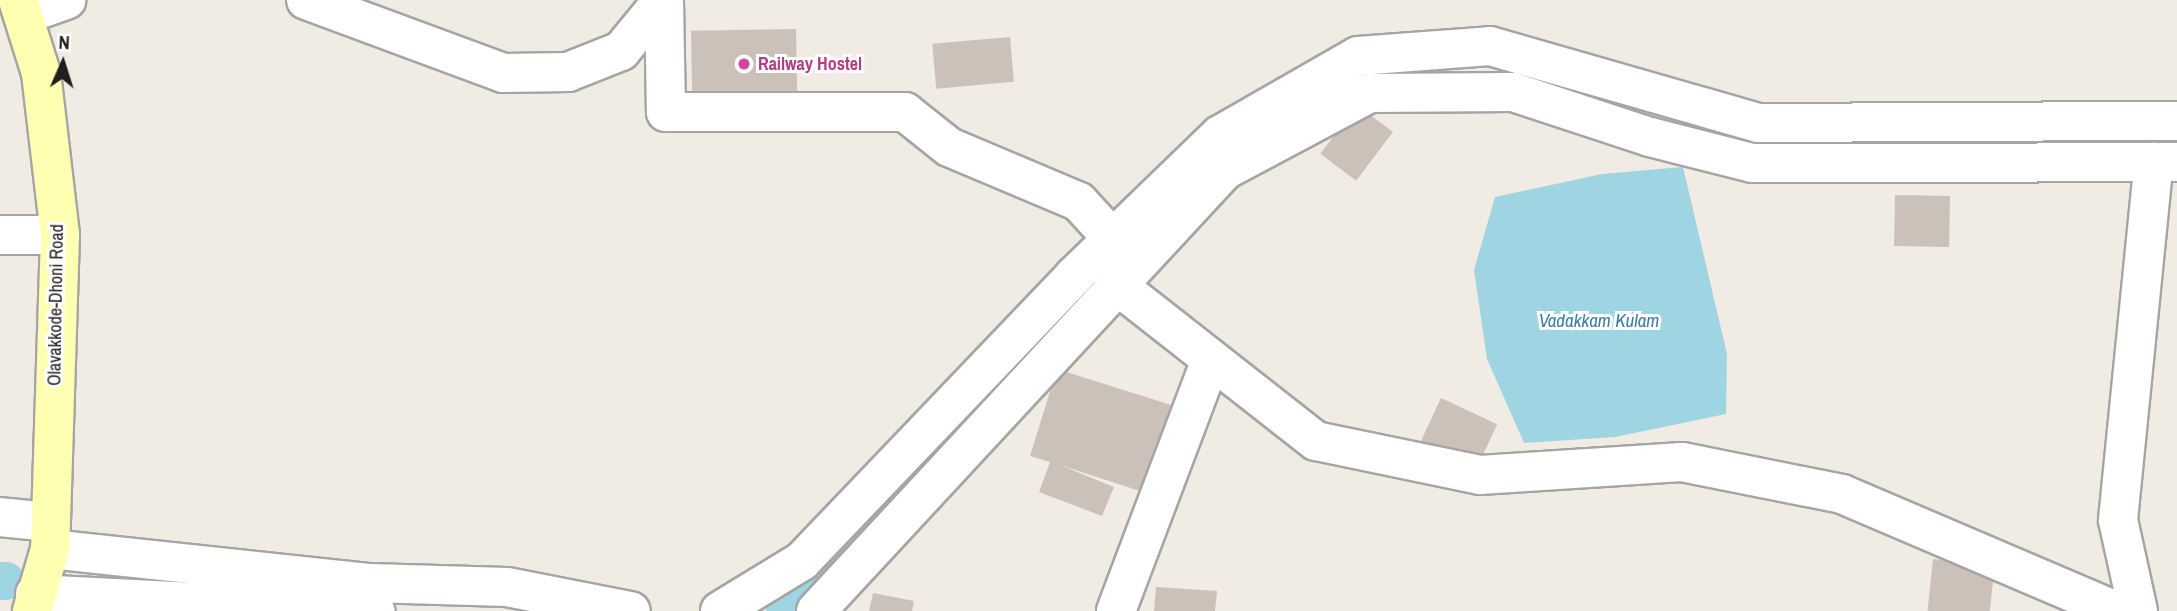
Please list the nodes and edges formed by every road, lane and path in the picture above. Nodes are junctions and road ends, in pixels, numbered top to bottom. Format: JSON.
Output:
{"nodes":[{"id":1,"x":66,"y":0,"type":"edge"},
{"id":2,"x":306,"y":0,"type":"edge"},
{"id":3,"x":664,"y":0,"type":"edge"},
{"id":4,"x":21,"y":8,"type":"edge"},
{"id":5,"x":2177,"y":121,"type":"edge"},
{"id":6,"x":2165,"y":162,"type":"edge"},
{"id":7,"x":0,"y":235,"type":"edge"},
{"id":8,"x":60,"y":235,"type":"junction"},
{"id":9,"x":1112,"y":238,"type":"junction"},
{"id":10,"x":1118,"y":286,"type":"junction"},
{"id":11,"x":1211,"y":359,"type":"junction"},
{"id":12,"x":0,"y":517,"type":"edge"},
{"id":13,"x":50,"y":536,"type":"junction"},
{"id":14,"x":34,"y":603,"type":"edge"},
{"id":15,"x":376,"y":611,"type":"edge"},
{"id":16,"x":631,"y":611,"type":"edge"},
{"id":17,"x":720,"y":611,"type":"edge"},
{"id":18,"x":816,"y":611,"type":"edge"},
{"id":19,"x":1116,"y":611,"type":"edge"},
{"id":20,"x":2116,"y":611,"type":"edge"},
{"id":21,"x":2138,"y":611,"type":"edge"}],
"edges":[{"from":1,"to":4,"type":"street"},
{"from":2,"to":3,"type":"street"},
{"from":3,"to":9,"type":"street"},
{"from":4,"to":8,"type":"main road","name":"Olavakkode-Dhoni Road"},
{"from":5,"to":9,"type":"street"},
{"from":6,"to":10,"type":"street"},
{"from":6,"to":21,"type":"street"},
{"from":7,"to":8,"type":"street"},
{"from":8,"to":13,"type":"main road","name":"Olavakkode-Dhoni Road"},
{"from":9,"to":17,"type":"street"},
{"from":10,"to":11,"type":"street"},
{"from":10,"to":18,"type":"street"},
{"from":11,"to":19,"type":"street"},
{"from":11,"to":20,"type":"street"},
{"from":12,"to":13,"type":"street"},
{"from":13,"to":14,"type":"main road","name":"Olavakkode-Dhoni Road"},
{"from":13,"to":16,"type":"street"},
{"from":14,"to":15,"type":"street"}]}
